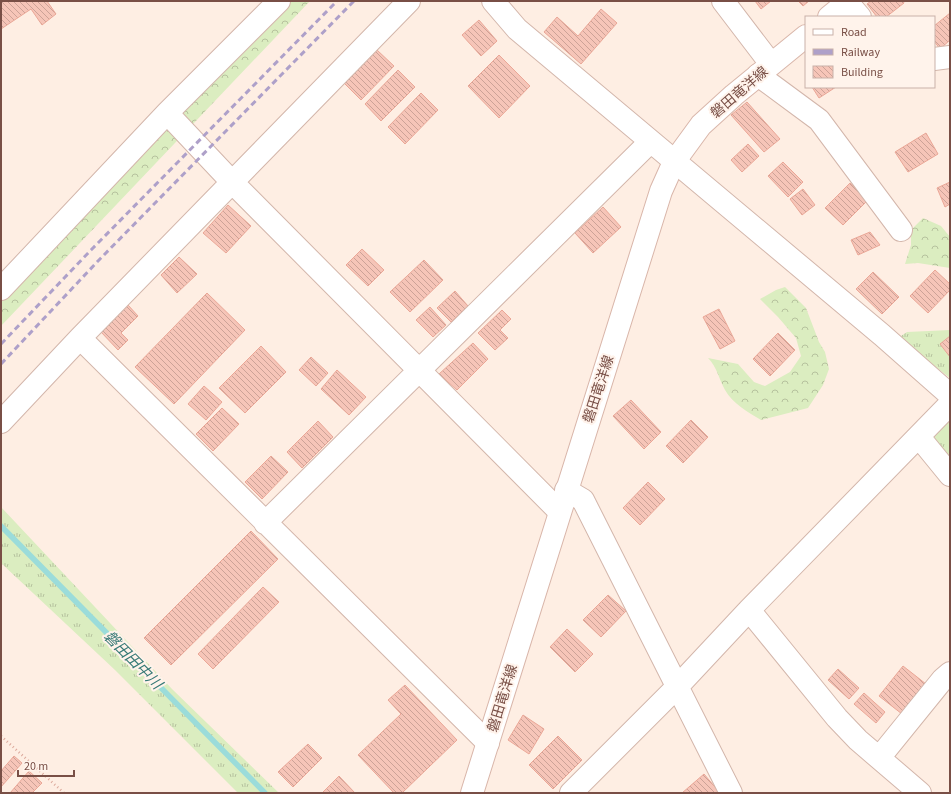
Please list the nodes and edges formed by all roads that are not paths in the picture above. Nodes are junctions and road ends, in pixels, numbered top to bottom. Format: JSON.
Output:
{"nodes":[{"id":1,"x":279,"y":1,"type":"edge"},
{"id":2,"x":409,"y":1,"type":"edge"},
{"id":3,"x":493,"y":1,"type":"edge"},
{"id":4,"x":723,"y":1,"type":"edge"},
{"id":5,"x":852,"y":7,"type":"edge"},
{"id":6,"x":831,"y":16,"type":"edge"},
{"id":7,"x":805,"y":37,"type":"edge"},
{"id":8,"x":950,"y":57,"type":"edge"},
{"id":9,"x":935,"y":59,"type":"edge"},
{"id":10,"x":765,"y":70,"type":"junction"},
{"id":11,"x":167,"y":113,"type":"junction"},
{"id":12,"x":650,"y":142,"type":"junction"},
{"id":13,"x":674,"y":162,"type":"junction"},
{"id":14,"x":232,"y":182,"type":"junction"},
{"id":15,"x":901,"y":230,"type":"dead end"},
{"id":16,"x":1,"y":289,"type":"edge"},
{"id":17,"x":80,"y":338,"type":"junction"},
{"id":18,"x":419,"y":370,"type":"junction"},
{"id":19,"x":950,"y":394,"type":"edge"},
{"id":20,"x":950,"y":404,"type":"edge"},
{"id":21,"x":1,"y":422,"type":"edge"},
{"id":22,"x":919,"y":437,"type":"junction"},
{"id":23,"x":950,"y":475,"type":"edge"},
{"id":24,"x":566,"y":490,"type":"junction"},
{"id":25,"x":560,"y":511,"type":"junction"},
{"id":26,"x":265,"y":523,"type":"junction"},
{"id":27,"x":749,"y":610,"type":"junction"},
{"id":28,"x":950,"y":673,"type":"edge"},
{"id":29,"x":677,"y":686,"type":"junction"},
{"id":30,"x":488,"y":743,"type":"junction"},
{"id":31,"x":879,"y":758,"type":"junction"},
{"id":32,"x":472,"y":793,"type":"edge"},
{"id":33,"x":571,"y":793,"type":"edge"},
{"id":34,"x":730,"y":793,"type":"edge"},
{"id":35,"x":920,"y":793,"type":"edge"}],
"edges":[{"from":1,"to":11,"type":"street"},
{"from":2,"to":14,"type":"street"},
{"from":3,"to":12,"type":"street"},
{"from":4,"to":10,"type":"street"},
{"from":5,"to":6,"type":"street"},
{"from":7,"to":10,"type":"street","name":"磐田竜洋線"},
{"from":8,"to":9,"type":"street"},
{"from":10,"to":13,"type":"street","name":"磐田竜洋線"},
{"from":10,"to":15,"type":"street"},
{"from":11,"to":14,"type":"street"},
{"from":11,"to":16,"type":"street"},
{"from":12,"to":13,"type":"street"},
{"from":12,"to":18,"type":"street"},
{"from":13,"to":19,"type":"street"},
{"from":13,"to":24,"type":"street","name":"磐田竜洋線"},
{"from":14,"to":17,"type":"street"},
{"from":14,"to":18,"type":"street"},
{"from":17,"to":21,"type":"street"},
{"from":17,"to":26,"type":"street"},
{"from":18,"to":25,"type":"street"},
{"from":18,"to":26,"type":"street"},
{"from":20,"to":22,"type":"street"},
{"from":22,"to":23,"type":"street"},
{"from":22,"to":27,"type":"street"},
{"from":24,"to":25,"type":"street","name":"磐田竜洋線"},
{"from":24,"to":29,"type":"street"},
{"from":25,"to":30,"type":"street","name":"磐田竜洋線"},
{"from":26,"to":30,"type":"street"},
{"from":27,"to":29,"type":"street"},
{"from":27,"to":31,"type":"street"},
{"from":28,"to":31,"type":"street"},
{"from":29,"to":33,"type":"street"},
{"from":29,"to":34,"type":"street"},
{"from":30,"to":32,"type":"street","name":"磐田竜洋線"},
{"from":31,"to":35,"type":"street"}]}
